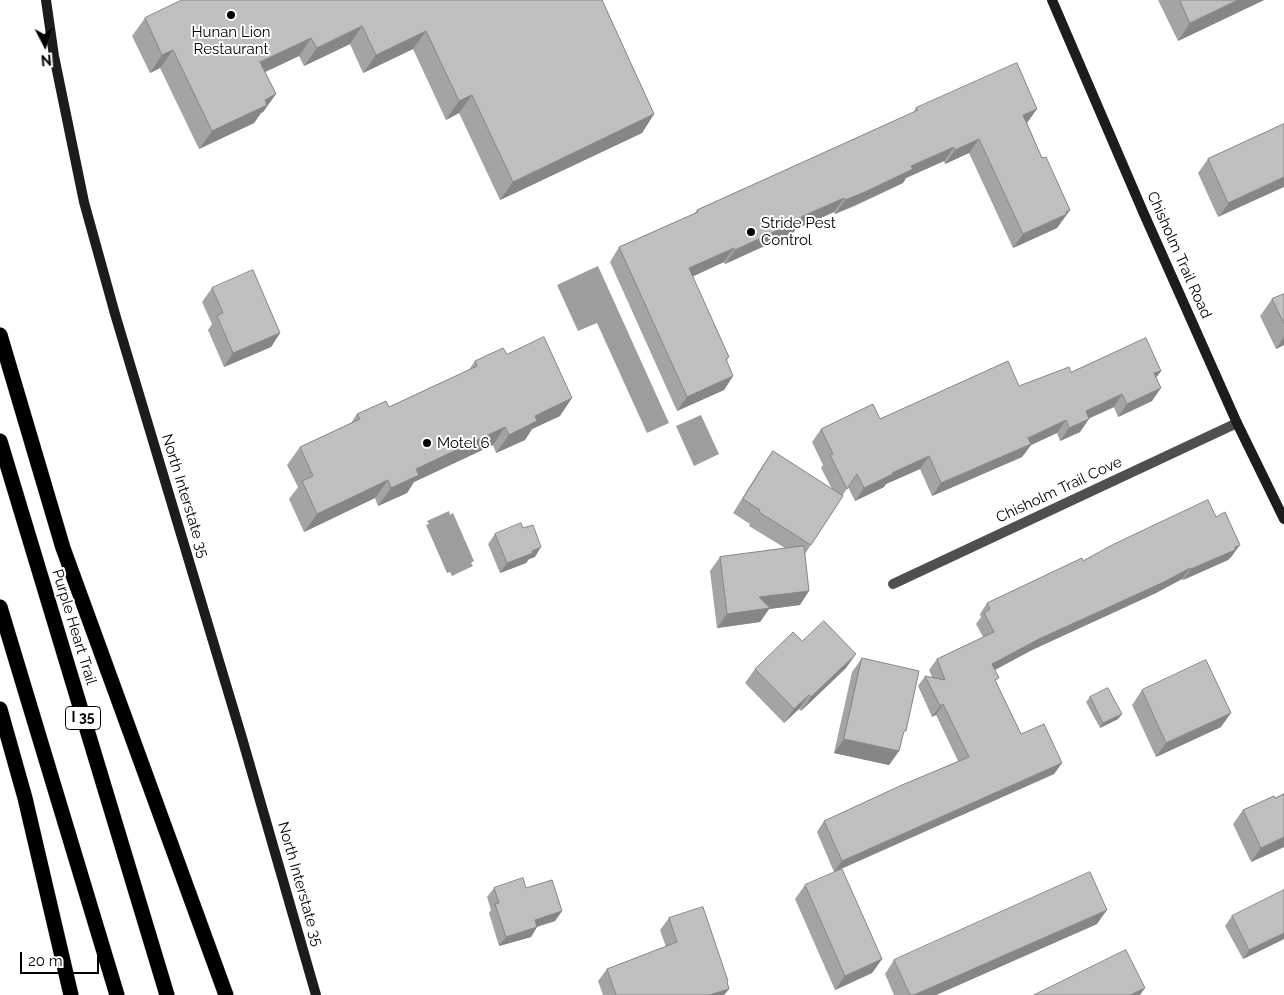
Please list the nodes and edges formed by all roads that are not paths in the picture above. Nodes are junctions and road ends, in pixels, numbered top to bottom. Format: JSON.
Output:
{"nodes":[{"id":1,"x":46,"y":0,"type":"edge"},
{"id":2,"x":1052,"y":0,"type":"edge"},
{"id":3,"x":0,"y":335,"type":"edge"},
{"id":4,"x":1237,"y":423,"type":"junction"},
{"id":5,"x":0,"y":442,"type":"edge"},
{"id":6,"x":1283,"y":514,"type":"edge"},
{"id":7,"x":893,"y":584,"type":"dead end"},
{"id":8,"x":0,"y":607,"type":"edge"},
{"id":9,"x":0,"y":709,"type":"edge"},
{"id":10,"x":71,"y":995,"type":"edge"},
{"id":11,"x":116,"y":995,"type":"edge"},
{"id":12,"x":167,"y":995,"type":"edge"},
{"id":13,"x":226,"y":995,"type":"edge"},
{"id":14,"x":316,"y":995,"type":"edge"}],
"edges":[{"from":1,"to":14,"type":"main road","name":"North Interstate 35"},
{"from":2,"to":4,"type":"main road","name":"Chisholm Trail Road"},
{"from":3,"to":13,"type":"highway"},
{"from":4,"to":6,"type":"main road","name":"Chisholm Trail Road"},
{"from":4,"to":7,"type":"street","name":"Chisholm Trail Cove"},
{"from":5,"to":12,"type":"highway","name":"Purple Heart Trail","number":"I 35"},
{"from":8,"to":11,"type":"highway"},
{"from":9,"to":10,"type":"highway"}]}
